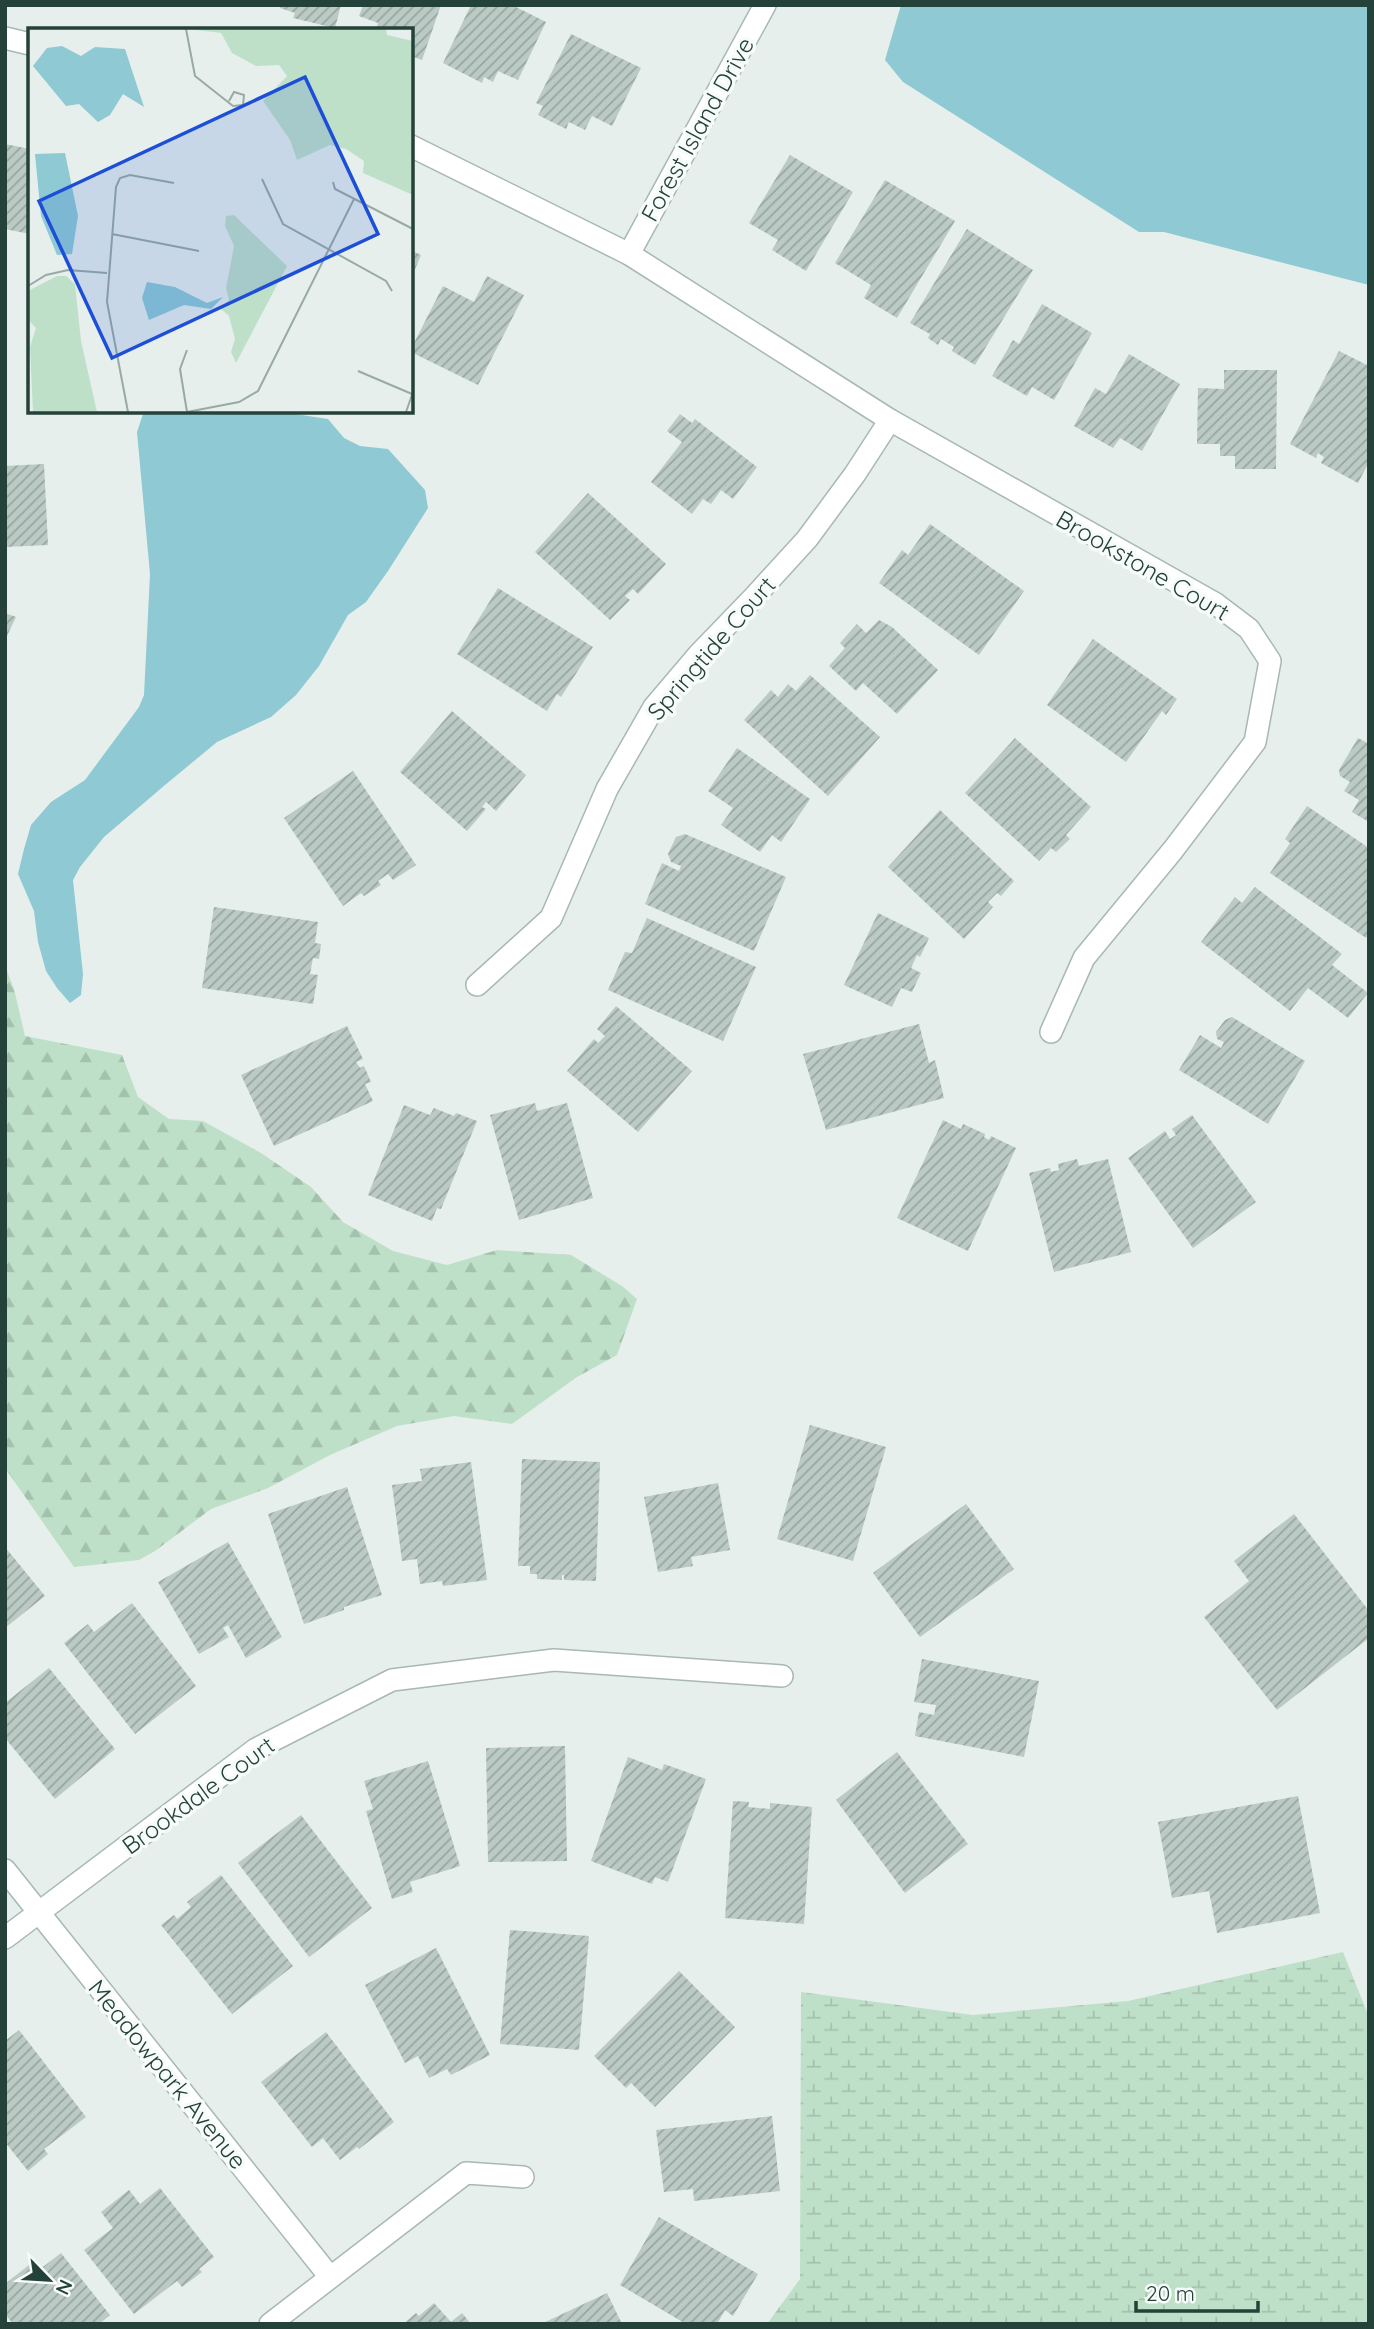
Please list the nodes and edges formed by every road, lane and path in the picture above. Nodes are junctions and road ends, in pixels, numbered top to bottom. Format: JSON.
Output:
{"nodes":[{"id":1,"x":765,"y":5,"type":"edge"},
{"id":2,"x":5,"y":38,"type":"edge"},
{"id":3,"x":28,"y":44,"type":"edge"},
{"id":4,"x":413,"y":147,"type":"edge"},
{"id":5,"x":629,"y":254,"type":"junction"},
{"id":6,"x":890,"y":420,"type":"junction"},
{"id":7,"x":477,"y":985,"type":"dead end"},
{"id":8,"x":1051,"y":1032,"type":"dead end"},
{"id":9,"x":782,"y":1676,"type":"dead end"},
{"id":10,"x":5,"y":1871,"type":"edge"},
{"id":11,"x":38,"y":1913,"type":"junction"},
{"id":12,"x":5,"y":1938,"type":"edge"},
{"id":13,"x":523,"y":2177,"type":"dead end"},
{"id":14,"x":330,"y":2277,"type":"junction"},
{"id":15,"x":270,"y":2324,"type":"edge"}],
"edges":[{"from":1,"to":5,"type":"street","name":"Forest Island Drive"},
{"from":2,"to":3,"type":"street"},
{"from":4,"to":5,"type":"street","name":"Brookstone Court"},
{"from":5,"to":6,"type":"street","name":"Brookstone Court"},
{"from":6,"to":7,"type":"street","name":"Springtide Court"},
{"from":6,"to":8,"type":"street","name":"Brookstone Court"},
{"from":9,"to":11,"type":"street","name":"Brookdale Court"},
{"from":10,"to":11,"type":"street","name":"Meadowpark Avenue"},
{"from":11,"to":12,"type":"street","name":"Brookdale Court"},
{"from":11,"to":14,"type":"street","name":"Meadowpark Avenue"},
{"from":13,"to":14,"type":"street"},
{"from":14,"to":15,"type":"street"}]}
